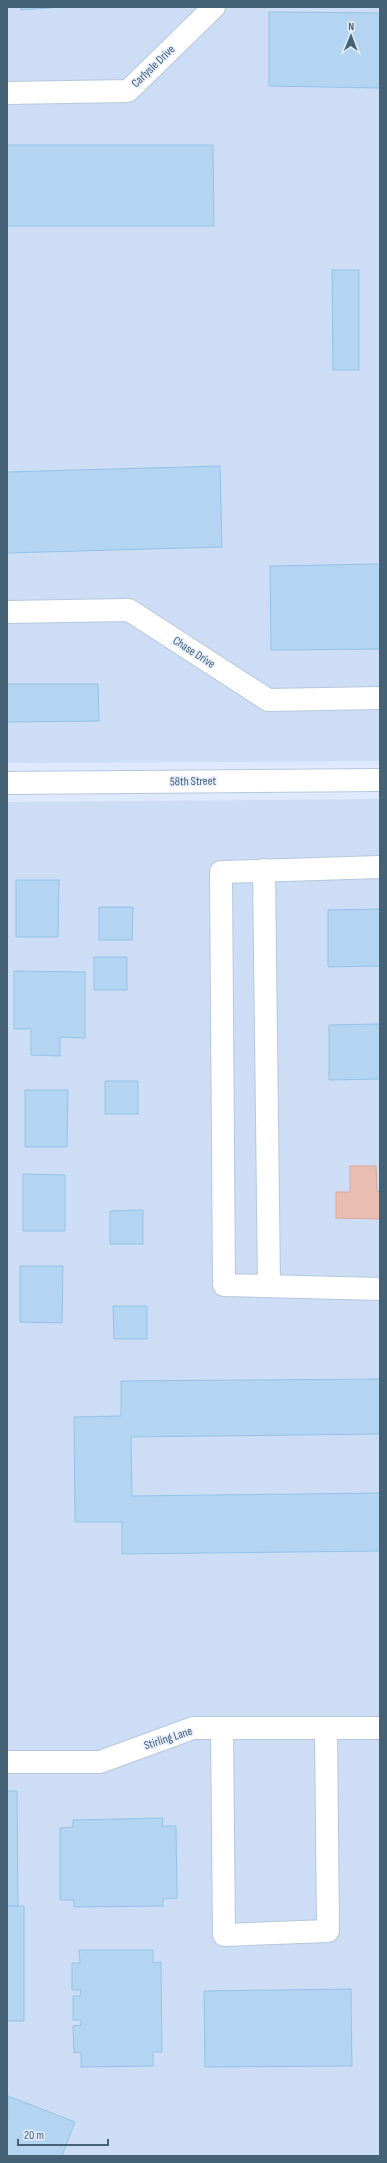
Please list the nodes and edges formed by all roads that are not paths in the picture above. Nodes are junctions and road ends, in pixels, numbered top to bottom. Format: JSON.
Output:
{"nodes":[{"id":1,"x":214,"y":7,"type":"edge"},
{"id":2,"x":7,"y":93,"type":"edge"},
{"id":3,"x":7,"y":612,"type":"edge"},
{"id":4,"x":380,"y":698,"type":"edge"},
{"id":5,"x":380,"y":780,"type":"edge"},
{"id":6,"x":7,"y":783,"type":"edge"},
{"id":7,"x":380,"y":867,"type":"edge"},
{"id":8,"x":264,"y":870,"type":"junction"},
{"id":9,"x":269,"y":1286,"type":"junction"},
{"id":10,"x":380,"y":1289,"type":"edge"},
{"id":11,"x":222,"y":1728,"type":"junction"},
{"id":12,"x":380,"y":1728,"type":"edge"},
{"id":13,"x":326,"y":1729,"type":"junction"},
{"id":14,"x":7,"y":1762,"type":"edge"}],
"edges":[{"from":1,"to":2,"type":"street","name":"Carlysle Drive"},
{"from":3,"to":4,"type":"street","name":"Chase Drive"},
{"from":5,"to":6,"type":"street","name":"58th Street"},
{"from":7,"to":8,"type":"street"},
{"from":8,"to":9,"type":"street"},
{"from":8,"to":9,"type":"street"},
{"from":9,"to":10,"type":"street"},
{"from":11,"to":13,"type":"street","name":"Stirling Lane"},
{"from":11,"to":13,"type":"street"},
{"from":11,"to":14,"type":"street","name":"Stirling Lane"},
{"from":12,"to":13,"type":"street","name":"Stirling Lane"}]}
